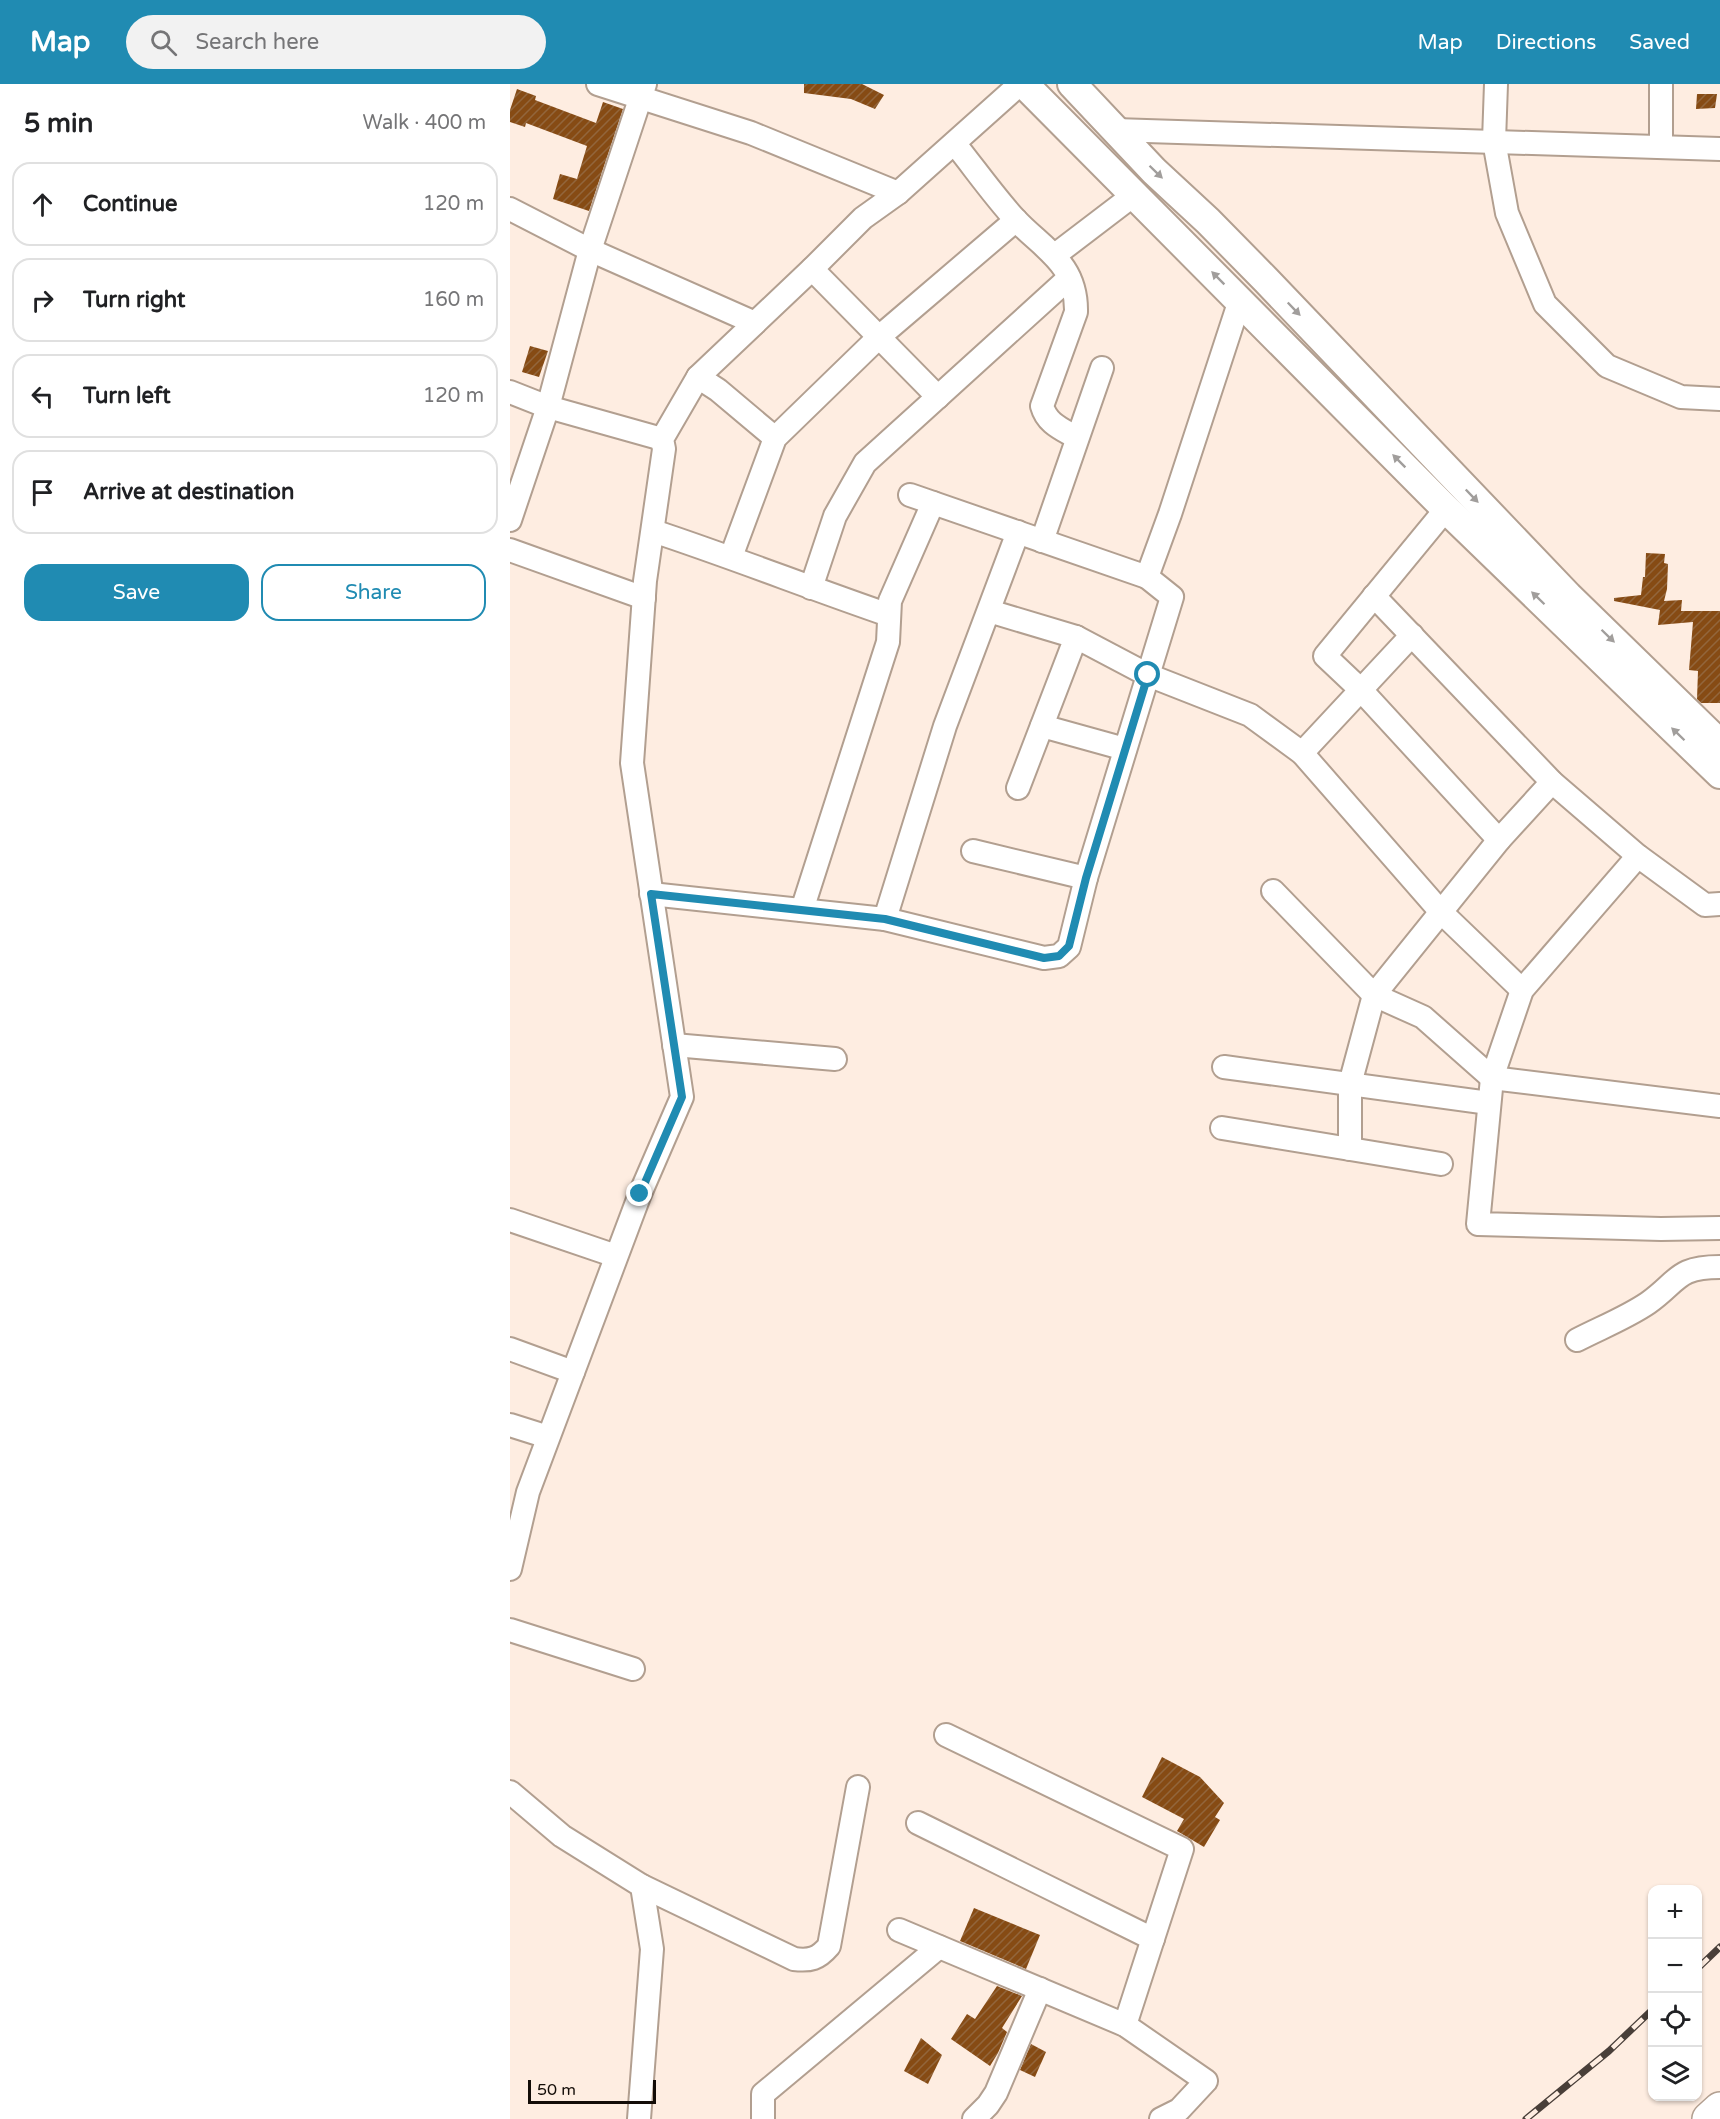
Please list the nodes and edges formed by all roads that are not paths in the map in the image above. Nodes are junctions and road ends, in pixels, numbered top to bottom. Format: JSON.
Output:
{"nodes":[{"id":1,"x":598,"y":84,"type":"edge"},
{"id":2,"x":1022,"y":84,"type":"edge"},
{"id":3,"x":1073,"y":84,"type":"edge"},
{"id":4,"x":1496,"y":84,"type":"edge"},
{"id":5,"x":1661,"y":84,"type":"edge"},
{"id":6,"x":643,"y":91,"type":"edge"},
{"id":7,"x":1115,"y":130,"type":"junction"},
{"id":8,"x":1494,"y":141,"type":"junction"},
{"id":9,"x":955,"y":144,"type":"junction"},
{"id":10,"x":1661,"y":147,"type":"junction"},
{"id":11,"x":1720,"y":149,"type":"edge"},
{"id":12,"x":897,"y":193,"type":"junction"},
{"id":13,"x":1135,"y":194,"type":"junction"},
{"id":14,"x":510,"y":209,"type":"edge"},
{"id":15,"x":1016,"y":220,"type":"junction"},
{"id":16,"x":590,"y":250,"type":"junction"},
{"id":17,"x":1055,"y":255,"type":"junction"},
{"id":18,"x":812,"y":269,"type":"junction"},
{"id":19,"x":1069,"y":278,"type":"junction"},
{"id":20,"x":1240,"y":300,"type":"junction"},
{"id":21,"x":755,"y":323,"type":"junction"},
{"id":22,"x":879,"y":337,"type":"junction"},
{"id":23,"x":1102,"y":368,"type":"dead end"},
{"id":24,"x":698,"y":377,"type":"junction"},
{"id":25,"x":510,"y":392,"type":"edge"},
{"id":26,"x":938,"y":398,"type":"junction"},
{"id":27,"x":1720,"y":399,"type":"edge"},
{"id":28,"x":548,"y":407,"type":"junction"},
{"id":29,"x":775,"y":438,"type":"junction"},
{"id":30,"x":1077,"y":438,"type":"junction"},
{"id":31,"x":662,"y":439,"type":"junction"},
{"id":32,"x":910,"y":495,"type":"dead end"},
{"id":33,"x":933,"y":503,"type":"junction"},
{"id":34,"x":1446,"y":509,"type":"junction"},
{"id":35,"x":510,"y":520,"type":"edge"},
{"id":36,"x":653,"y":531,"type":"junction"},
{"id":37,"x":1018,"y":532,"type":"junction"},
{"id":38,"x":1042,"y":541,"type":"junction"},
{"id":39,"x":510,"y":550,"type":"edge"},
{"id":40,"x":731,"y":557,"type":"junction"},
{"id":41,"x":1147,"y":577,"type":"junction"},
{"id":42,"x":811,"y":588,"type":"junction"},
{"id":43,"x":1374,"y":596,"type":"junction"},
{"id":44,"x":644,"y":598,"type":"junction"},
{"id":45,"x":989,"y":611,"type":"junction"},
{"id":46,"x":889,"y":615,"type":"junction"},
{"id":47,"x":1412,"y":635,"type":"junction"},
{"id":48,"x":1076,"y":637,"type":"junction"},
{"id":49,"x":1148,"y":675,"type":"junction"},
{"id":50,"x":1361,"y":690,"type":"junction"},
{"id":51,"x":1042,"y":726,"type":"junction"},
{"id":52,"x":1720,"y":744,"type":"edge"},
{"id":53,"x":1125,"y":749,"type":"junction"},
{"id":54,"x":1302,"y":753,"type":"junction"},
{"id":55,"x":1720,"y":774,"type":"edge"},
{"id":56,"x":1552,"y":782,"type":"junction"},
{"id":57,"x":1018,"y":788,"type":"dead end"},
{"id":58,"x":1499,"y":840,"type":"junction"},
{"id":59,"x":973,"y":851,"type":"dead end"},
{"id":60,"x":1638,"y":856,"type":"junction"},
{"id":61,"x":1086,"y":878,"type":"junction"},
{"id":62,"x":1273,"y":891,"type":"dead end"},
{"id":63,"x":651,"y":894,"type":"junction"},
{"id":64,"x":1720,"y":904,"type":"edge"},
{"id":65,"x":802,"y":910,"type":"junction"},
{"id":66,"x":1442,"y":912,"type":"junction"},
{"id":67,"x":885,"y":919,"type":"junction"},
{"id":68,"x":1522,"y":990,"type":"junction"},
{"id":69,"x":1374,"y":995,"type":"junction"},
{"id":70,"x":674,"y":1045,"type":"junction"},
{"id":71,"x":836,"y":1059,"type":"dead end"},
{"id":72,"x":1224,"y":1067,"type":"dead end"},
{"id":73,"x":1492,"y":1078,"type":"junction"},
{"id":74,"x":1350,"y":1084,"type":"junction"},
{"id":75,"x":1489,"y":1103,"type":"junction"},
{"id":76,"x":1720,"y":1106,"type":"edge"},
{"id":77,"x":1222,"y":1128,"type":"dead end"},
{"id":78,"x":1350,"y":1149,"type":"junction"},
{"id":79,"x":1441,"y":1164,"type":"dead end"},
{"id":80,"x":510,"y":1220,"type":"edge"},
{"id":81,"x":1720,"y":1228,"type":"edge"},
{"id":82,"x":616,"y":1256,"type":"junction"},
{"id":83,"x":1720,"y":1267,"type":"edge"},
{"id":84,"x":1577,"y":1340,"type":"dead end"},
{"id":85,"x":510,"y":1348,"type":"edge"},
{"id":86,"x":573,"y":1372,"type":"junction"},
{"id":87,"x":510,"y":1425,"type":"edge"},
{"id":88,"x":548,"y":1437,"type":"junction"},
{"id":89,"x":515,"y":1523,"type":"edge"},
{"id":90,"x":510,"y":1569,"type":"edge"},
{"id":91,"x":510,"y":1630,"type":"edge"},
{"id":92,"x":633,"y":1669,"type":"dead end"},
{"id":93,"x":946,"y":1735,"type":"dead end"},
{"id":94,"x":858,"y":1787,"type":"dead end"},
{"id":95,"x":510,"y":1792,"type":"edge"},
{"id":96,"x":918,"y":1823,"type":"dead end"},
{"id":97,"x":642,"y":1886,"type":"junction"},
{"id":98,"x":900,"y":1930,"type":"dead end"},
{"id":99,"x":1153,"y":1939,"type":"junction"},
{"id":100,"x":939,"y":1947,"type":"junction"},
{"id":101,"x":1040,"y":1989,"type":"junction"},
{"id":102,"x":1125,"y":2025,"type":"junction"},
{"id":103,"x":1720,"y":2109,"type":"edge"},
{"id":104,"x":639,"y":2119,"type":"edge"},
{"id":105,"x":763,"y":2119,"type":"edge"},
{"id":106,"x":974,"y":2119,"type":"edge"},
{"id":107,"x":1161,"y":2119,"type":"edge"},
{"id":108,"x":1709,"y":2119,"type":"edge"}],
"edges":[{"from":1,"to":6,"type":"street"},
{"from":2,"to":9,"type":"street"},
{"from":2,"to":13,"type":"main road"},
{"from":3,"to":7,"type":"main road"},
{"from":4,"to":8,"type":"street"},
{"from":5,"to":10,"type":"street"},
{"from":6,"to":12,"type":"street"},
{"from":6,"to":16,"type":"street"},
{"from":7,"to":8,"type":"street"},
{"from":7,"to":52,"type":"main road","one_way":true},
{"from":8,"to":10,"type":"street"},
{"from":8,"to":27,"type":"street"},
{"from":9,"to":12,"type":"street"},
{"from":9,"to":15,"type":"street"},
{"from":10,"to":11,"type":"street"},
{"from":12,"to":18,"type":"street"},
{"from":13,"to":17,"type":"street"},
{"from":20,"to":13,"type":"main road","one_way":true},
{"from":14,"to":16,"type":"street"},
{"from":15,"to":17,"type":"street"},
{"from":15,"to":22,"type":"street"},
{"from":16,"to":21,"type":"street"},
{"from":16,"to":28,"type":"street"},
{"from":17,"to":19,"type":"street"},
{"from":18,"to":21,"type":"street"},
{"from":18,"to":22,"type":"street"},
{"from":19,"to":26,"type":"street"},
{"from":19,"to":30,"type":"street"},
{"from":34,"to":20,"type":"main road","one_way":true},
{"from":20,"to":41,"type":"street"},
{"from":21,"to":24,"type":"street"},
{"from":22,"to":26,"type":"street"},
{"from":22,"to":29,"type":"street"},
{"from":23,"to":30,"type":"street"},
{"from":24,"to":29,"type":"street"},
{"from":24,"to":31,"type":"street"},
{"from":25,"to":28,"type":"street"},
{"from":26,"to":42,"type":"street"},
{"from":28,"to":31,"type":"street"},
{"from":28,"to":35,"type":"street"},
{"from":29,"to":40,"type":"street"},
{"from":30,"to":38,"type":"street"},
{"from":31,"to":36,"type":"street"},
{"from":32,"to":33,"type":"street"},
{"from":33,"to":37,"type":"street"},
{"from":33,"to":46,"type":"street"},
{"from":34,"to":43,"type":"street"},
{"from":55,"to":34,"type":"main road","one_way":true},
{"from":36,"to":40,"type":"street"},
{"from":36,"to":44,"type":"street"},
{"from":37,"to":38,"type":"street"},
{"from":37,"to":45,"type":"street"},
{"from":38,"to":41,"type":"street"},
{"from":39,"to":44,"type":"street"},
{"from":40,"to":42,"type":"street"},
{"from":41,"to":49,"type":"street"},
{"from":42,"to":46,"type":"street"},
{"from":43,"to":47,"type":"street"},
{"from":43,"to":50,"type":"street"},
{"from":44,"to":63,"type":"street"},
{"from":45,"to":48,"type":"street"},
{"from":45,"to":67,"type":"street"},
{"from":46,"to":65,"type":"street"},
{"from":47,"to":50,"type":"street"},
{"from":47,"to":56,"type":"street"},
{"from":48,"to":49,"type":"street"},
{"from":48,"to":51,"type":"street"},
{"from":49,"to":53,"type":"street"},
{"from":49,"to":54,"type":"street"},
{"from":50,"to":54,"type":"street"},
{"from":50,"to":58,"type":"street"},
{"from":51,"to":53,"type":"street"},
{"from":51,"to":57,"type":"street"},
{"from":53,"to":61,"type":"street"},
{"from":54,"to":66,"type":"street"},
{"from":56,"to":58,"type":"street"},
{"from":56,"to":60,"type":"street"},
{"from":58,"to":66,"type":"street"},
{"from":59,"to":61,"type":"street"},
{"from":60,"to":64,"type":"street"},
{"from":60,"to":68,"type":"street"},
{"from":61,"to":67,"type":"street"},
{"from":62,"to":69,"type":"street"},
{"from":63,"to":65,"type":"street"},
{"from":63,"to":70,"type":"street"},
{"from":65,"to":67,"type":"street"},
{"from":66,"to":68,"type":"street"},
{"from":66,"to":69,"type":"street"},
{"from":68,"to":73,"type":"street"},
{"from":69,"to":73,"type":"street"},
{"from":69,"to":74,"type":"street"},
{"from":70,"to":71,"type":"street"},
{"from":70,"to":82,"type":"street"},
{"from":72,"to":74,"type":"street"},
{"from":73,"to":75,"type":"street"},
{"from":73,"to":76,"type":"street"},
{"from":74,"to":75,"type":"street"},
{"from":74,"to":78,"type":"street"},
{"from":75,"to":81,"type":"street"},
{"from":77,"to":78,"type":"street"},
{"from":78,"to":79,"type":"street"},
{"from":80,"to":82,"type":"street"},
{"from":82,"to":86,"type":"street"},
{"from":83,"to":84,"type":"street"},
{"from":85,"to":86,"type":"street"},
{"from":86,"to":88,"type":"street"},
{"from":87,"to":88,"type":"street"},
{"from":88,"to":89,"type":"street"},
{"from":89,"to":90,"type":"street"},
{"from":91,"to":92,"type":"street"},
{"from":93,"to":99,"type":"street"},
{"from":94,"to":97,"type":"street"},
{"from":95,"to":97,"type":"street"},
{"from":96,"to":99,"type":"street"},
{"from":97,"to":104,"type":"street"},
{"from":98,"to":100,"type":"street"},
{"from":99,"to":102,"type":"street"},
{"from":100,"to":101,"type":"street"},
{"from":100,"to":105,"type":"street"},
{"from":101,"to":102,"type":"street"},
{"from":101,"to":106,"type":"street"},
{"from":102,"to":107,"type":"street"},
{"from":103,"to":108,"type":"highway"}]}
